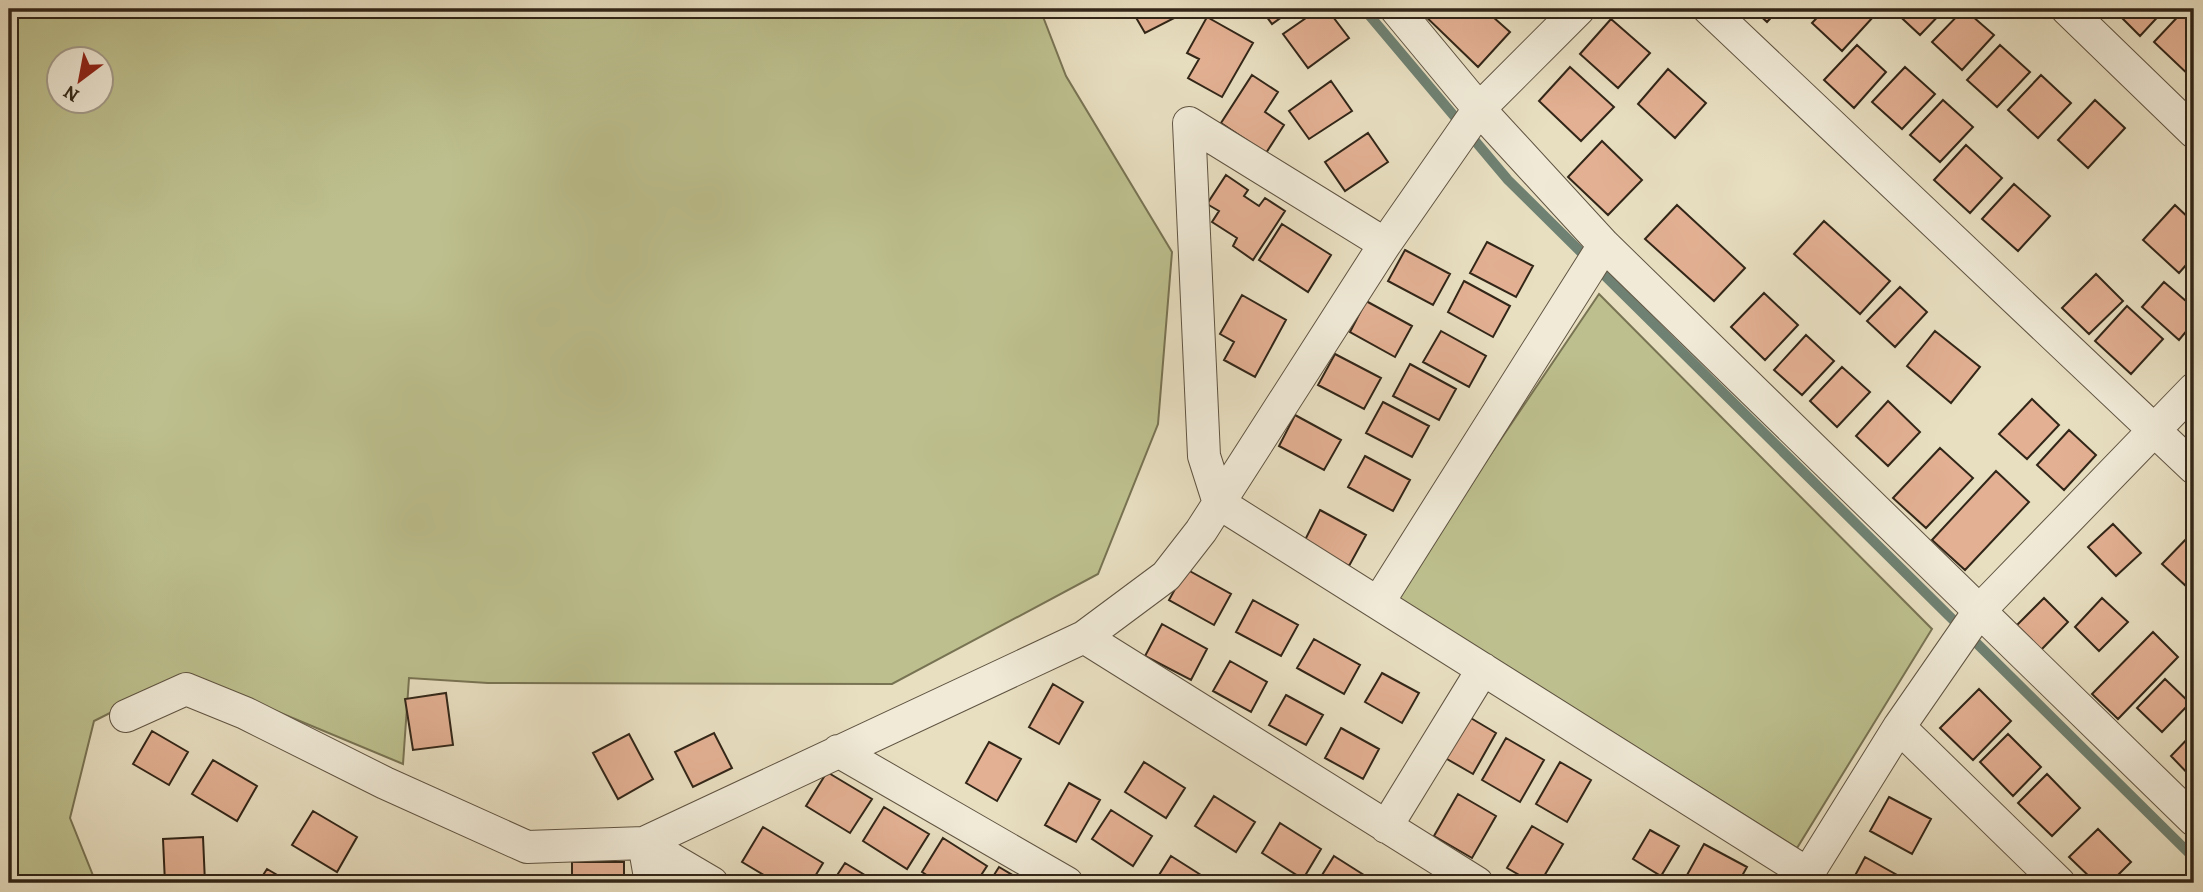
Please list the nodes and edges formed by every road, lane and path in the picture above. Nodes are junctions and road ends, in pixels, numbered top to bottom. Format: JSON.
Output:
{"nodes":[{"id":1,"x":1396,"y":9,"type":"edge"},
{"id":2,"x":1579,"y":9,"type":"edge"},
{"id":3,"x":1709,"y":9,"type":"edge"},
{"id":4,"x":2067,"y":9,"type":"edge"},
{"id":5,"x":1479,"y":109,"type":"junction"},
{"id":6,"x":2194,"y":132,"type":"edge"},
{"id":7,"x":1385,"y":244,"type":"junction"},
{"id":8,"x":1604,"y":245,"type":"junction"},
{"id":9,"x":2194,"y":389,"type":"edge"},
{"id":10,"x":2155,"y":430,"type":"junction"},
{"id":11,"x":2194,"y":468,"type":"edge"},
{"id":12,"x":1219,"y":503,"type":"junction"},
{"id":13,"x":1377,"y":603,"type":"junction"},
{"id":14,"x":1980,"y":610,"type":"junction"},
{"id":15,"x":1084,"y":637,"type":"junction"},
{"id":16,"x":1483,"y":669,"type":"junction"},
{"id":17,"x":126,"y":716,"type":"dead end"},
{"id":18,"x":1899,"y":727,"type":"junction"},
{"id":19,"x":838,"y":751,"type":"junction"},
{"id":20,"x":2194,"y":820,"type":"edge"},
{"id":21,"x":1386,"y":827,"type":"junction"},
{"id":22,"x":644,"y":843,"type":"junction"},
{"id":23,"x":1805,"y":879,"type":"edge"},
{"id":24,"x":2049,"y":880,"type":"edge"},
{"id":25,"x":651,"y":883,"type":"edge"},
{"id":26,"x":712,"y":883,"type":"edge"},
{"id":27,"x":1067,"y":883,"type":"edge"},
{"id":28,"x":1477,"y":883,"type":"edge"}],
"edges":[{"from":1,"to":5,"type":"street"},
{"from":2,"to":5,"type":"street"},
{"from":3,"to":10,"type":"street"},
{"from":4,"to":6,"type":"street"},
{"from":5,"to":7,"type":"street"},
{"from":5,"to":8,"type":"street"},
{"from":7,"to":12,"type":"street"},
{"from":7,"to":12,"type":"street"},
{"from":8,"to":13,"type":"street"},
{"from":8,"to":14,"type":"street"},
{"from":9,"to":10,"type":"street"},
{"from":10,"to":11,"type":"street"},
{"from":10,"to":14,"type":"street"},
{"from":12,"to":13,"type":"street"},
{"from":12,"to":15,"type":"street"},
{"from":13,"to":16,"type":"street"},
{"from":14,"to":18,"type":"street"},
{"from":14,"to":20,"type":"street"},
{"from":15,"to":19,"type":"street"},
{"from":15,"to":21,"type":"street"},
{"from":16,"to":21,"type":"street"},
{"from":16,"to":23,"type":"street"},
{"from":17,"to":22,"type":"street"},
{"from":18,"to":23,"type":"street"},
{"from":18,"to":24,"type":"street"},
{"from":19,"to":22,"type":"street"},
{"from":19,"to":27,"type":"street"},
{"from":21,"to":28,"type":"street"},
{"from":22,"to":25,"type":"street"},
{"from":22,"to":26,"type":"street"}]}
